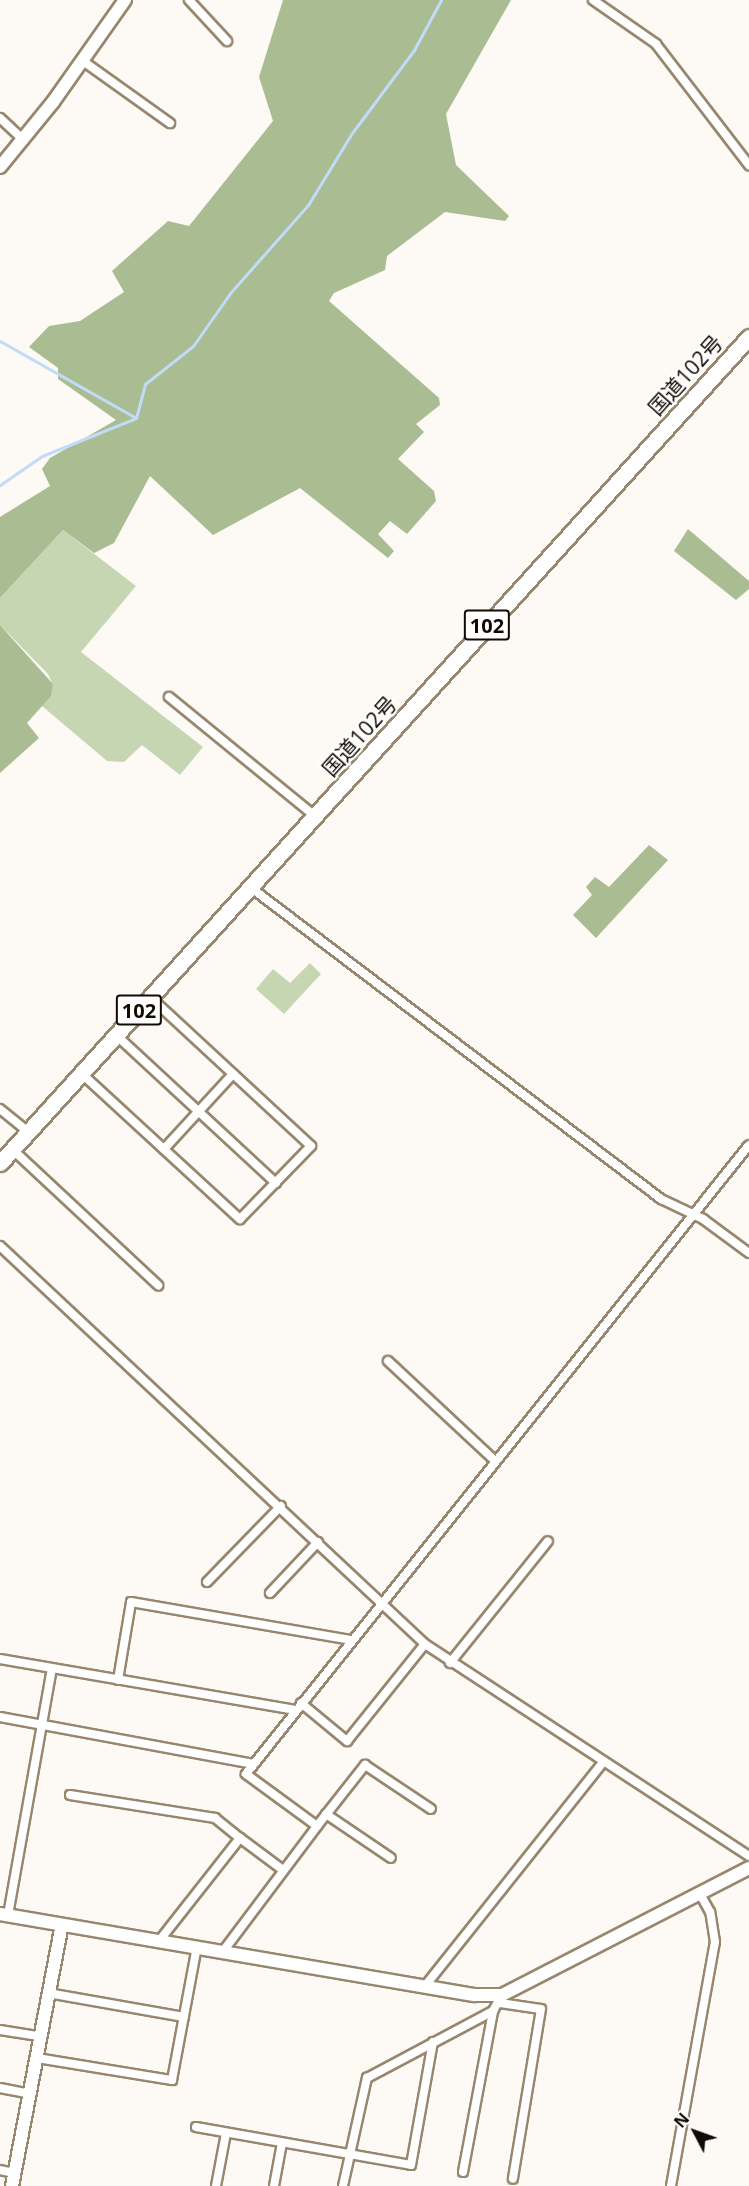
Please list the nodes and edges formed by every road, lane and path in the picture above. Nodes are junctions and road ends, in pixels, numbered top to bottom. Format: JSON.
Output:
{"nodes":[{"id":1,"x":125,"y":0,"type":"edge"},
{"id":2,"x":189,"y":0,"type":"edge"},
{"id":3,"x":593,"y":0,"type":"edge"},
{"id":4,"x":227,"y":41,"type":"dead end"},
{"id":5,"x":83,"y":61,"type":"junction"},
{"id":6,"x":0,"y":118,"type":"edge"},
{"id":7,"x":170,"y":123,"type":"dead end"},
{"id":8,"x":24,"y":140,"type":"junction"},
{"id":9,"x":749,"y":165,"type":"edge"},
{"id":10,"x":0,"y":167,"type":"edge"},
{"id":11,"x":749,"y":337,"type":"edge"},
{"id":12,"x":169,"y":697,"type":"dead end"},
{"id":13,"x":315,"y":816,"type":"junction"},
{"id":14,"x":250,"y":887,"type":"junction"},
{"id":15,"x":150,"y":997,"type":"junction"},
{"id":16,"x":116,"y":1035,"type":"junction"},
{"id":17,"x":81,"y":1073,"type":"junction"},
{"id":18,"x":233,"y":1074,"type":"junction"},
{"id":19,"x":0,"y":1109,"type":"edge"},
{"id":20,"x":199,"y":1112,"type":"junction"},
{"id":21,"x":27,"y":1132,"type":"junction"},
{"id":22,"x":749,"y":1144,"type":"edge"},
{"id":23,"x":12,"y":1149,"type":"junction"},
{"id":24,"x":164,"y":1149,"type":"junction"},
{"id":25,"x":0,"y":1162,"type":"edge"},
{"id":26,"x":276,"y":1183,"type":"junction"},
{"id":27,"x":693,"y":1215,"type":"junction"},
{"id":28,"x":0,"y":1246,"type":"edge"},
{"id":29,"x":749,"y":1253,"type":"edge"},
{"id":30,"x":158,"y":1285,"type":"dead end"},
{"id":31,"x":388,"y":1361,"type":"dead end"},
{"id":32,"x":494,"y":1460,"type":"junction"},
{"id":33,"x":281,"y":1506,"type":"junction"},
{"id":34,"x":548,"y":1541,"type":"dead end"},
{"id":35,"x":318,"y":1542,"type":"junction"},
{"id":36,"x":207,"y":1582,"type":"dead end"},
{"id":37,"x":270,"y":1593,"type":"dead end"},
{"id":38,"x":380,"y":1603,"type":"junction"},
{"id":39,"x":352,"y":1640,"type":"junction"},
{"id":40,"x":425,"y":1644,"type":"junction"},
{"id":41,"x":0,"y":1659,"type":"edge"},
{"id":42,"x":450,"y":1663,"type":"junction"},
{"id":43,"x":52,"y":1669,"type":"junction"},
{"id":44,"x":118,"y":1680,"type":"junction"},
{"id":45,"x":298,"y":1706,"type":"junction"},
{"id":46,"x":0,"y":1717,"type":"edge"},
{"id":47,"x":43,"y":1724,"type":"junction"},
{"id":48,"x":603,"y":1762,"type":"junction"},
{"id":49,"x":254,"y":1764,"type":"junction"},
{"id":50,"x":70,"y":1795,"type":"dead end"},
{"id":51,"x":430,"y":1809,"type":"dead end"},
{"id":52,"x":326,"y":1814,"type":"junction"},
{"id":53,"x":317,"y":1826,"type":"junction"},
{"id":54,"x":240,"y":1838,"type":"junction"},
{"id":55,"x":749,"y":1856,"type":"edge"},
{"id":56,"x":391,"y":1858,"type":"dead end"},
{"id":57,"x":284,"y":1870,"type":"junction"},
{"id":58,"x":746,"y":1873,"type":"edge"},
{"id":59,"x":700,"y":1894,"type":"junction"},
{"id":60,"x":4,"y":1915,"type":"edge"},
{"id":61,"x":62,"y":1925,"type":"junction"},
{"id":62,"x":159,"y":1941,"type":"junction"},
{"id":63,"x":197,"y":1947,"type":"junction"},
{"id":64,"x":224,"y":1950,"type":"junction"},
{"id":65,"x":425,"y":1986,"type":"junction"},
{"id":66,"x":48,"y":1993,"type":"junction"},
{"id":67,"x":501,"y":1999,"type":"junction"},
{"id":68,"x":493,"y":2011,"type":"junction"},
{"id":69,"x":184,"y":2017,"type":"junction"},
{"id":70,"x":0,"y":2030,"type":"edge"},
{"id":71,"x":39,"y":2036,"type":"junction"},
{"id":72,"x":433,"y":2042,"type":"junction"},
{"id":73,"x":37,"y":2058,"type":"junction"},
{"id":74,"x":0,"y":2088,"type":"edge"},
{"id":75,"x":30,"y":2094,"type":"junction"},
{"id":76,"x":196,"y":2127,"type":"dead end"},
{"id":77,"x":226,"y":2133,"type":"junction"},
{"id":78,"x":282,"y":2143,"type":"junction"},
{"id":79,"x":349,"y":2155,"type":"junction"},
{"id":80,"x":0,"y":2170,"type":"edge"},
{"id":81,"x":463,"y":2172,"type":"dead end"},
{"id":82,"x":14,"y":2173,"type":"junction"},
{"id":83,"x":513,"y":2179,"type":"dead end"},
{"id":84,"x":12,"y":2186,"type":"edge"},
{"id":85,"x":216,"y":2186,"type":"edge"},
{"id":86,"x":274,"y":2186,"type":"edge"},
{"id":87,"x":343,"y":2186,"type":"edge"},
{"id":88,"x":671,"y":2186,"type":"edge"}],
"edges":[{"from":1,"to":5,"type":"street"},
{"from":2,"to":4,"type":"street"},
{"from":3,"to":9,"type":"street"},
{"from":5,"to":7,"type":"street"},
{"from":5,"to":8,"type":"street"},
{"from":6,"to":8,"type":"street"},
{"from":8,"to":10,"type":"street"},
{"from":11,"to":13,"type":"highway","name":"国道102号","number":"102"},
{"from":12,"to":13,"type":"street"},
{"from":13,"to":14,"type":"highway","name":"国道102号","number":"102"},
{"from":14,"to":15,"type":"highway","name":"国道102号","number":"102"},
{"from":14,"to":27,"type":"street"},
{"from":15,"to":16,"type":"highway","name":"国道102号","number":"102"},
{"from":15,"to":18,"type":"street"},
{"from":16,"to":17,"type":"highway","name":"国道102号","number":"102"},
{"from":16,"to":20,"type":"street"},
{"from":17,"to":21,"type":"highway","name":"国道102号","number":"102"},
{"from":17,"to":24,"type":"street"},
{"from":18,"to":20,"type":"street"},
{"from":18,"to":26,"type":"street"},
{"from":19,"to":21,"type":"street"},
{"from":20,"to":24,"type":"street"},
{"from":20,"to":26,"type":"street"},
{"from":21,"to":23,"type":"highway","name":"国道102号","number":"102"},
{"from":22,"to":27,"type":"street"},
{"from":23,"to":25,"type":"highway","name":"国道102号","number":"102"},
{"from":23,"to":30,"type":"street"},
{"from":24,"to":26,"type":"street"},
{"from":27,"to":29,"type":"street"},
{"from":27,"to":32,"type":"street"},
{"from":28,"to":33,"type":"street"},
{"from":31,"to":32,"type":"street"},
{"from":32,"to":38,"type":"street"},
{"from":33,"to":35,"type":"street"},
{"from":33,"to":36,"type":"street"},
{"from":34,"to":42,"type":"street"},
{"from":35,"to":37,"type":"street"},
{"from":35,"to":38,"type":"street"},
{"from":38,"to":39,"type":"street"},
{"from":38,"to":40,"type":"street"},
{"from":39,"to":44,"type":"street"},
{"from":39,"to":45,"type":"street"},
{"from":40,"to":42,"type":"street"},
{"from":40,"to":45,"type":"street"},
{"from":41,"to":43,"type":"street"},
{"from":42,"to":48,"type":"street"},
{"from":43,"to":44,"type":"street"},
{"from":43,"to":47,"type":"street"},
{"from":44,"to":45,"type":"street"},
{"from":45,"to":49,"type":"street"},
{"from":46,"to":47,"type":"street"},
{"from":47,"to":49,"type":"street"},
{"from":47,"to":60,"type":"street"},
{"from":48,"to":55,"type":"street"},
{"from":48,"to":65,"type":"street"},
{"from":49,"to":53,"type":"street"},
{"from":50,"to":54,"type":"street"},
{"from":51,"to":52,"type":"street"},
{"from":52,"to":53,"type":"street"},
{"from":52,"to":56,"type":"street"},
{"from":53,"to":57,"type":"street"},
{"from":54,"to":57,"type":"street"},
{"from":54,"to":62,"type":"street"},
{"from":57,"to":64,"type":"street"},
{"from":58,"to":59,"type":"street"},
{"from":59,"to":67,"type":"street"},
{"from":59,"to":88,"type":"street"},
{"from":60,"to":61,"type":"street"},
{"from":61,"to":62,"type":"street"},
{"from":61,"to":66,"type":"street"},
{"from":62,"to":63,"type":"street"},
{"from":63,"to":64,"type":"street"},
{"from":63,"to":69,"type":"street"},
{"from":64,"to":65,"type":"street"},
{"from":65,"to":67,"type":"street"},
{"from":66,"to":69,"type":"street"},
{"from":66,"to":71,"type":"street"},
{"from":67,"to":68,"type":"street"},
{"from":67,"to":83,"type":"street"},
{"from":68,"to":72,"type":"street"},
{"from":68,"to":81,"type":"street"},
{"from":69,"to":73,"type":"street"},
{"from":70,"to":71,"type":"street"},
{"from":71,"to":73,"type":"street"},
{"from":72,"to":79,"type":"street"},
{"from":72,"to":79,"type":"street"},
{"from":73,"to":75,"type":"street"},
{"from":74,"to":75,"type":"street"},
{"from":75,"to":82,"type":"street"},
{"from":76,"to":77,"type":"street"},
{"from":77,"to":78,"type":"street"},
{"from":77,"to":85,"type":"street"},
{"from":78,"to":79,"type":"street"},
{"from":78,"to":86,"type":"street"},
{"from":79,"to":87,"type":"street"},
{"from":80,"to":82,"type":"street"},
{"from":82,"to":84,"type":"street"}]}
